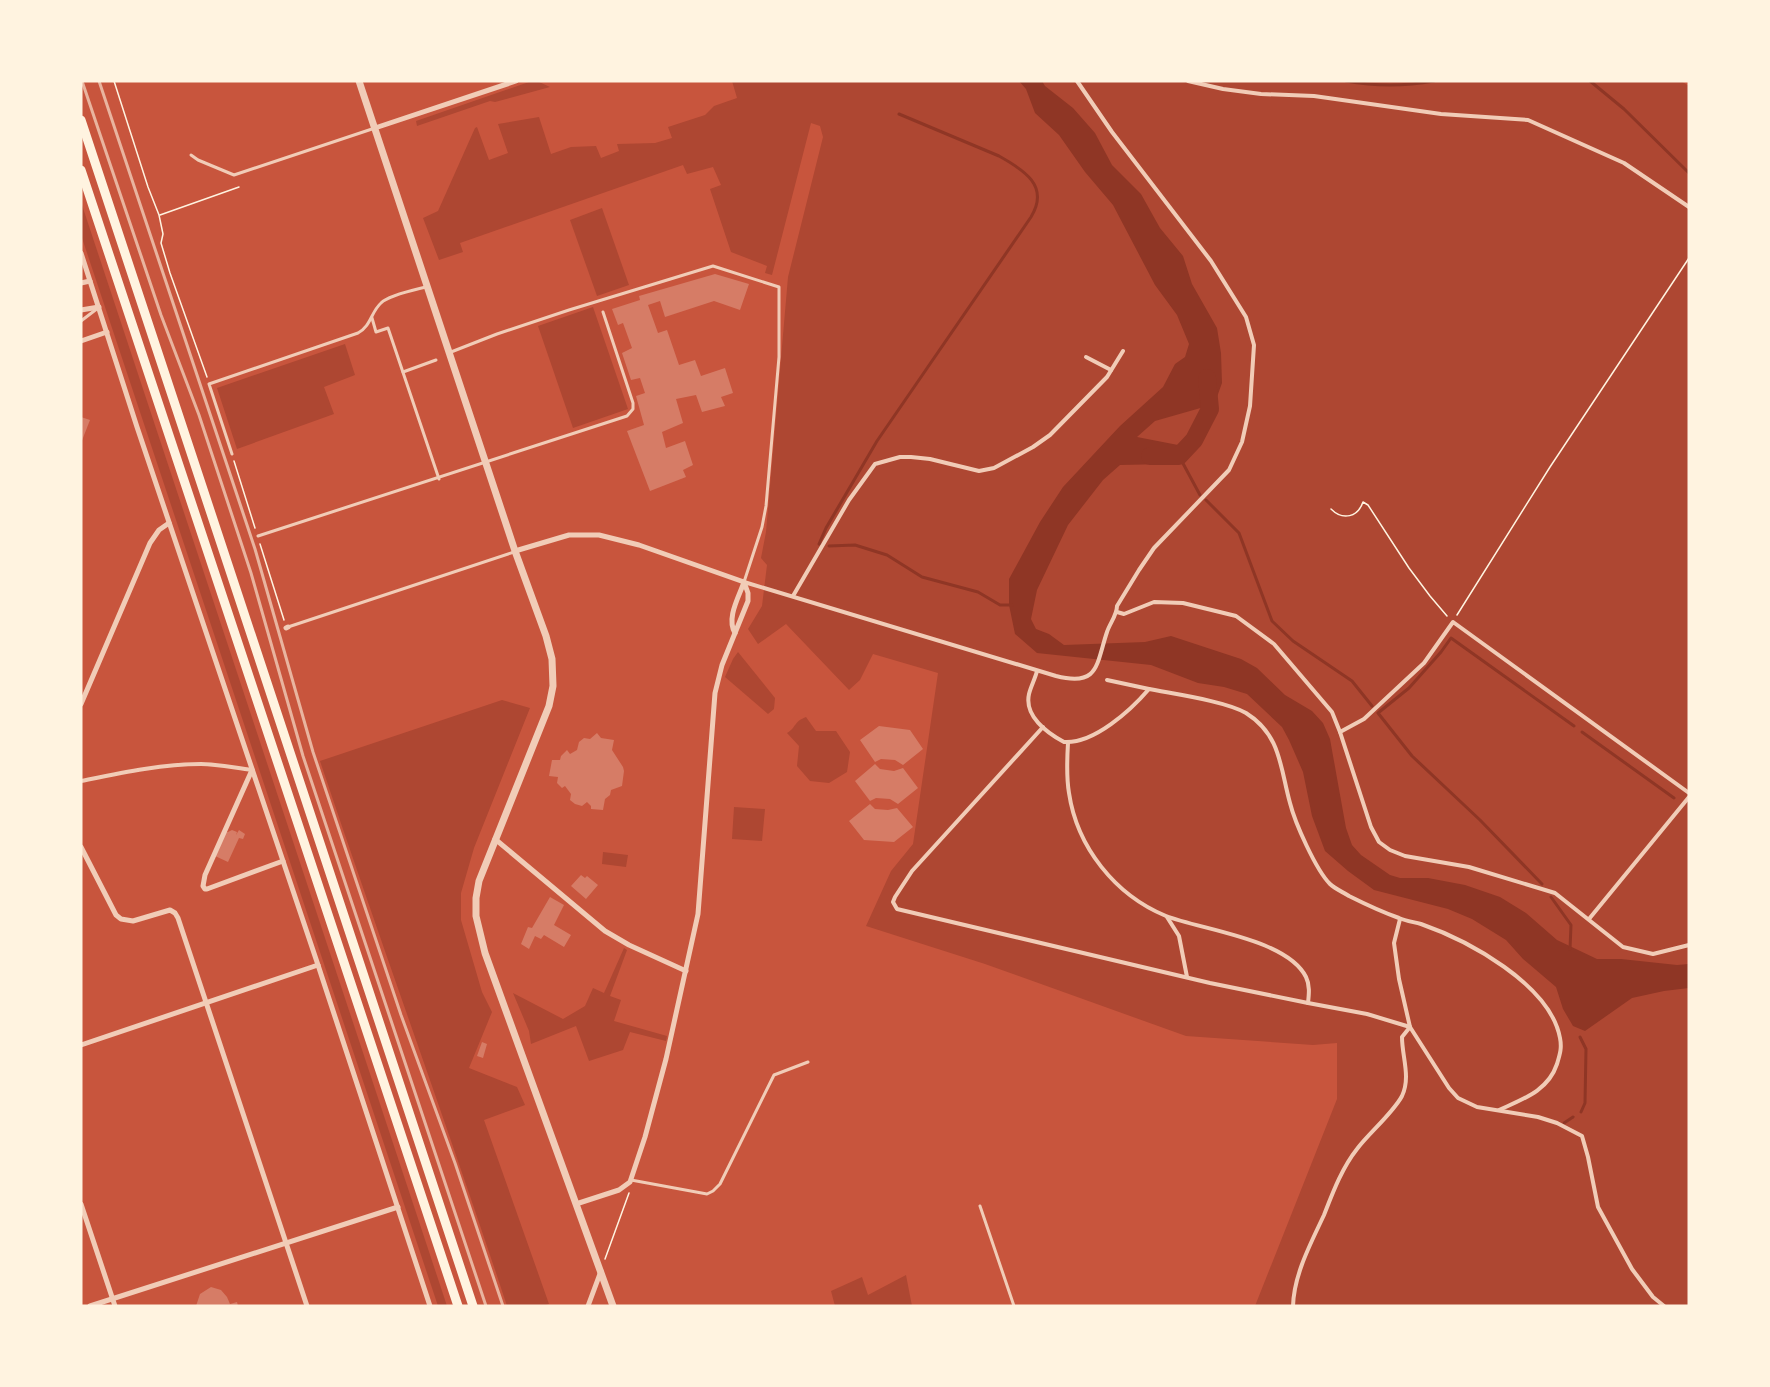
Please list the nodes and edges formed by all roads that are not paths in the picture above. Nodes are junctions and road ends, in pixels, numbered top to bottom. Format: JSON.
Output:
{"nodes":[{"id":1,"x":359,"y":81,"type":"edge"},
{"id":2,"x":516,"y":81,"type":"edge"},
{"id":3,"x":1077,"y":81,"type":"edge"},
{"id":4,"x":1188,"y":81,"type":"edge"},
{"id":5,"x":81,"y":120,"type":"edge"},
{"id":6,"x":375,"y":128,"type":"junction"},
{"id":7,"x":191,"y":155,"type":"dead end"},
{"id":8,"x":81,"y":170,"type":"edge"},
{"id":9,"x":1689,"y":207,"type":"edge"},
{"id":10,"x":81,"y":253,"type":"edge"},
{"id":11,"x":90,"y":281,"type":"junction"},
{"id":12,"x":81,"y":283,"type":"edge"},
{"id":13,"x":427,"y":286,"type":"junction"},
{"id":14,"x":99,"y":307,"type":"junction"},
{"id":15,"x":81,"y":310,"type":"edge"},
{"id":16,"x":603,"y":312,"type":"dead end"},
{"id":17,"x":372,"y":318,"type":"junction"},
{"id":18,"x":81,"y":321,"type":"edge"},
{"id":19,"x":107,"y":332,"type":"junction"},
{"id":20,"x":81,"y":341,"type":"edge"},
{"id":21,"x":1123,"y":351,"type":"dead end"},
{"id":22,"x":449,"y":352,"type":"junction"},
{"id":23,"x":1086,"y":357,"type":"dead end"},
{"id":24,"x":436,"y":360,"type":"dead end"},
{"id":25,"x":1111,"y":370,"type":"junction"},
{"id":26,"x":403,"y":372,"type":"junction"},
{"id":27,"x":232,"y":454,"type":"road end"},
{"id":28,"x":486,"y":462,"type":"junction"},
{"id":29,"x":439,"y":479,"type":"junction"},
{"id":30,"x":169,"y":523,"type":"junction"},
{"id":31,"x":258,"y":536,"type":"road end"},
{"id":32,"x":515,"y":551,"type":"junction"},
{"id":33,"x":744,"y":582,"type":"junction"},
{"id":34,"x":793,"y":596,"type":"junction"},
{"id":35,"x":1118,"y":612,"type":"junction"},
{"id":36,"x":287,"y":628,"type":"road end"},
{"id":37,"x":735,"y":633,"type":"junction"},
{"id":38,"x":1036,"y":671,"type":"junction"},
{"id":39,"x":1107,"y":680,"type":"dead end"},
{"id":40,"x":1149,"y":689,"type":"junction"},
{"id":41,"x":81,"y":704,"type":"edge"},
{"id":42,"x":1043,"y":727,"type":"junction"},
{"id":43,"x":1340,"y":732,"type":"junction"},
{"id":44,"x":1068,"y":743,"type":"junction"},
{"id":45,"x":252,"y":770,"type":"junction"},
{"id":46,"x":81,"y":781,"type":"edge"},
{"id":47,"x":1689,"y":795,"type":"edge"},
{"id":48,"x":495,"y":838,"type":"junction"},
{"id":49,"x":81,"y":847,"type":"edge"},
{"id":50,"x":283,"y":861,"type":"junction"},
{"id":51,"x":1167,"y":916,"type":"junction"},
{"id":52,"x":1400,"y":919,"type":"junction"},
{"id":53,"x":1589,"y":919,"type":"junction"},
{"id":54,"x":1689,"y":945,"type":"edge"},
{"id":55,"x":318,"y":964,"type":"junction"},
{"id":56,"x":686,"y":971,"type":"junction"},
{"id":57,"x":1187,"y":977,"type":"junction"},
{"id":58,"x":207,"y":1002,"type":"junction"},
{"id":59,"x":1308,"y":1003,"type":"junction"},
{"id":60,"x":1410,"y":1028,"type":"junction"},
{"id":61,"x":81,"y":1045,"type":"edge"},
{"id":62,"x":807,"y":1062,"type":"dead end"},
{"id":63,"x":1499,"y":1110,"type":"junction"},
{"id":64,"x":631,"y":1180,"type":"junction"},
{"id":65,"x":81,"y":1204,"type":"edge"},
{"id":66,"x":576,"y":1204,"type":"junction"},
{"id":67,"x":980,"y":1206,"type":"dead end"},
{"id":68,"x":398,"y":1207,"type":"junction"},
{"id":69,"x":287,"y":1243,"type":"junction"},
{"id":70,"x":601,"y":1271,"type":"junction"},
{"id":71,"x":112,"y":1298,"type":"junction"},
{"id":72,"x":90,"y":1306,"type":"edge"},
{"id":73,"x":115,"y":1306,"type":"edge"},
{"id":74,"x":307,"y":1306,"type":"edge"},
{"id":75,"x":430,"y":1306,"type":"edge"},
{"id":76,"x":458,"y":1306,"type":"edge"},
{"id":77,"x":473,"y":1306,"type":"edge"},
{"id":78,"x":588,"y":1306,"type":"edge"},
{"id":79,"x":612,"y":1306,"type":"edge"},
{"id":80,"x":1014,"y":1306,"type":"edge"},
{"id":81,"x":1293,"y":1306,"type":"edge"},
{"id":82,"x":1664,"y":1306,"type":"edge"}],
"edges":[{"from":1,"to":6,"type":"street"},
{"from":2,"to":6,"type":"street"},
{"from":3,"to":35,"type":"street"},
{"from":4,"to":9,"type":"street"},
{"from":5,"to":77,"type":"highway"},
{"from":6,"to":7,"type":"lane"},
{"from":6,"to":13,"type":"street"},
{"from":8,"to":76,"type":"highway"},
{"from":10,"to":11,"type":"street"},
{"from":11,"to":12,"type":"street"},
{"from":11,"to":14,"type":"street"},
{"from":13,"to":17,"type":"lane"},
{"from":13,"to":22,"type":"street"},
{"from":14,"to":15,"type":"street"},
{"from":14,"to":18,"type":"lane"},
{"from":14,"to":19,"type":"street"},
{"from":16,"to":28,"type":"lane"},
{"from":17,"to":26,"type":"lane"},
{"from":17,"to":27,"type":"lane"},
{"from":19,"to":20,"type":"street"},
{"from":19,"to":30,"type":"street"},
{"from":21,"to":25,"type":"street"},
{"from":22,"to":28,"type":"street"},
{"from":22,"to":33,"type":"lane"},
{"from":23,"to":25,"type":"street"},
{"from":24,"to":26,"type":"lane"},
{"from":25,"to":34,"type":"street"},
{"from":26,"to":29,"type":"lane"},
{"from":28,"to":29,"type":"lane"},
{"from":28,"to":32,"type":"street"},
{"from":29,"to":31,"type":"lane"},
{"from":30,"to":41,"type":"street"},
{"from":30,"to":45,"type":"street"},
{"from":32,"to":33,"type":"street"},
{"from":32,"to":36,"type":"lane"},
{"from":32,"to":48,"type":"street"},
{"from":33,"to":34,"type":"street"},
{"from":33,"to":37,"type":"street"},
{"from":33,"to":37,"type":"street"},
{"from":34,"to":38,"type":"street"},
{"from":35,"to":38,"type":"street"},
{"from":35,"to":43,"type":"street"},
{"from":37,"to":56,"type":"street"},
{"from":38,"to":42,"type":"street"},
{"from":39,"to":40,"type":"street"},
{"from":40,"to":44,"type":"street"},
{"from":40,"to":52,"type":"street"},
{"from":42,"to":44,"type":"street"},
{"from":42,"to":57,"type":"street"},
{"from":43,"to":47,"type":"street"},
{"from":43,"to":53,"type":"street"},
{"from":44,"to":51,"type":"street"},
{"from":45,"to":46,"type":"street"},
{"from":45,"to":50,"type":"street"},
{"from":45,"to":50,"type":"street"},
{"from":47,"to":53,"type":"street"},
{"from":48,"to":56,"type":"street"},
{"from":48,"to":66,"type":"street"},
{"from":49,"to":58,"type":"street"},
{"from":50,"to":55,"type":"street"},
{"from":51,"to":57,"type":"street"},
{"from":51,"to":59,"type":"street"},
{"from":52,"to":60,"type":"street"},
{"from":52,"to":63,"type":"street"},
{"from":53,"to":54,"type":"street"},
{"from":55,"to":58,"type":"street"},
{"from":55,"to":68,"type":"street"},
{"from":56,"to":64,"type":"street"},
{"from":57,"to":59,"type":"street"},
{"from":58,"to":61,"type":"street"},
{"from":58,"to":69,"type":"street"},
{"from":59,"to":60,"type":"street"},
{"from":60,"to":63,"type":"street"},
{"from":60,"to":81,"type":"street"},
{"from":62,"to":64,"type":"lane"},
{"from":63,"to":82,"type":"street"},
{"from":64,"to":66,"type":"street"},
{"from":65,"to":71,"type":"street"},
{"from":66,"to":70,"type":"street"},
{"from":67,"to":80,"type":"lane"},
{"from":68,"to":69,"type":"street"},
{"from":68,"to":75,"type":"street"},
{"from":69,"to":71,"type":"street"},
{"from":69,"to":74,"type":"street"},
{"from":70,"to":78,"type":"street"},
{"from":70,"to":79,"type":"street"},
{"from":71,"to":72,"type":"street"},
{"from":71,"to":73,"type":"street"}]}
